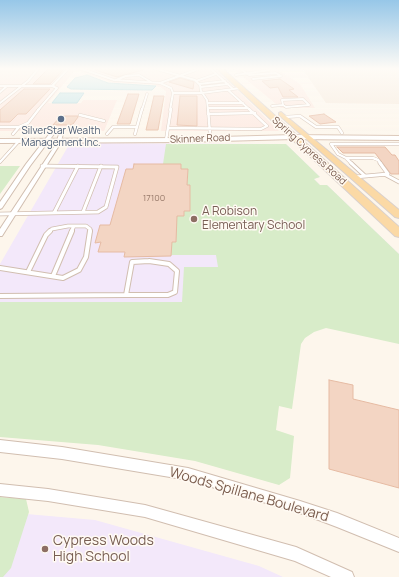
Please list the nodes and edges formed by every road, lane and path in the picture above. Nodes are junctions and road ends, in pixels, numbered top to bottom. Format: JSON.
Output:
{"nodes":[{"id":1,"x":147,"y":94,"type":"dead end"},
{"id":2,"x":11,"y":95,"type":"edge"},
{"id":3,"x":51,"y":95,"type":"edge"},
{"id":4,"x":173,"y":95,"type":"edge"},
{"id":5,"x":203,"y":95,"type":"edge"},
{"id":6,"x":234,"y":95,"type":"edge"},
{"id":7,"x":249,"y":95,"type":"edge"},
{"id":8,"x":0,"y":96,"type":"edge"},
{"id":9,"x":8,"y":97,"type":"junction"},
{"id":10,"x":266,"y":101,"type":"joint"},
{"id":11,"x":0,"y":103,"type":"edge"},
{"id":12,"x":208,"y":103,"type":"junction"},
{"id":13,"x":243,"y":103,"type":"junction"},
{"id":14,"x":283,"y":105,"type":"junction"},
{"id":15,"x":208,"y":108,"type":"junction"},
{"id":16,"x":249,"y":108,"type":"junction"},
{"id":17,"x":255,"y":113,"type":"junction"},
{"id":18,"x":208,"y":114,"type":"junction"},
{"id":19,"x":80,"y":115,"type":"dead end"},
{"id":20,"x":285,"y":117,"type":"junction"},
{"id":21,"x":104,"y":121,"type":"dead end"},
{"id":22,"x":0,"y":127,"type":"edge"},
{"id":23,"x":19,"y":127,"type":"junction"},
{"id":24,"x":137,"y":127,"type":"junction"},
{"id":25,"x":210,"y":131,"type":"junction"},
{"id":26,"x":342,"y":133,"type":"junction"},
{"id":27,"x":399,"y":133,"type":"edge"},
{"id":28,"x":0,"y":134,"type":"edge"},
{"id":29,"x":13,"y":134,"type":"junction"},
{"id":30,"x":52,"y":134,"type":"junction"},
{"id":31,"x":107,"y":134,"type":"junction"},
{"id":32,"x":135,"y":134,"type":"junction"},
{"id":33,"x":167,"y":134,"type":"junction"},
{"id":34,"x":292,"y":135,"type":"junction"},
{"id":35,"x":306,"y":135,"type":"junction"},
{"id":36,"x":60,"y":138,"type":"junction"},
{"id":37,"x":399,"y":138,"type":"edge"},
{"id":38,"x":0,"y":141,"type":"edge"},
{"id":39,"x":19,"y":141,"type":"junction"},
{"id":40,"x":47,"y":141,"type":"junction"},
{"id":41,"x":399,"y":144,"type":"edge"},
{"id":42,"x":346,"y":158,"type":"junction"},
{"id":43,"x":0,"y":162,"type":"edge"},
{"id":44,"x":42,"y":166,"type":"junction"},
{"id":45,"x":78,"y":166,"type":"junction"},
{"id":46,"x":101,"y":166,"type":"junction"},
{"id":47,"x":365,"y":176,"type":"junction"},
{"id":48,"x":386,"y":176,"type":"junction"},
{"id":49,"x":355,"y":177,"type":"junction"},
{"id":50,"x":399,"y":182,"type":"edge"},
{"id":51,"x":0,"y":207,"type":"edge"},
{"id":52,"x":83,"y":212,"type":"junction"},
{"id":53,"x":54,"y":213,"type":"junction"},
{"id":54,"x":398,"y":213,"type":"edge"},
{"id":55,"x":0,"y":214,"type":"edge"},
{"id":56,"x":13,"y":214,"type":"junction"},
{"id":57,"x":380,"y":216,"type":"junction"},
{"id":58,"x":74,"y":226,"type":"junction"},
{"id":59,"x":399,"y":233,"type":"edge"},
{"id":60,"x":0,"y":234,"type":"edge"},
{"id":61,"x":0,"y":268,"type":"edge"},
{"id":62,"x":28,"y":272,"type":"junction"},
{"id":63,"x":53,"y":276,"type":"junction"},
{"id":64,"x":126,"y":295,"type":"junction"},
{"id":65,"x":0,"y":296,"type":"edge"},
{"id":66,"x":0,"y":446,"type":"edge"},
{"id":67,"x":0,"y":490,"type":"edge"},
{"id":68,"x":399,"y":545,"type":"edge"},
{"id":69,"x":347,"y":577,"type":"edge"}],
"edges":[{"from":1,"to":24,"type":"lane"},
{"from":2,"to":9,"type":"lane"},
{"from":3,"to":23,"type":"lane"},
{"from":4,"to":33,"type":"lane"},
{"from":5,"to":12,"type":"lane"},
{"from":6,"to":13,"type":"lane"},
{"from":7,"to":34,"type":"main road","name":"Spring Cypress Road"},
{"from":8,"to":9,"type":"lane"},
{"from":9,"to":11,"type":"lane"},
{"from":10,"to":14,"type":"lane"},
{"from":10,"to":20,"type":"main road","name":"Spring Cypress Road"},
{"from":12,"to":13,"type":"lane"},
{"from":12,"to":15,"type":"lane"},
{"from":13,"to":16,"type":"lane"},
{"from":14,"to":14,"type":"lane"},
{"from":15,"to":16,"type":"lane"},
{"from":15,"to":18,"type":"lane"},
{"from":16,"to":17,"type":"lane"},
{"from":17,"to":18,"type":"lane"},
{"from":17,"to":25,"type":"lane"},
{"from":18,"to":25,"type":"lane"},
{"from":19,"to":21,"type":"lane"},
{"from":20,"to":26,"type":"lane"},
{"from":20,"to":35,"type":"main road","name":"Spring Cypress Road"},
{"from":22,"to":23,"type":"lane"},
{"from":23,"to":29,"type":"lane"},
{"from":24,"to":31,"type":"lane"},
{"from":24,"to":32,"type":"lane"},
{"from":25,"to":33,"type":"street","name":"Skinner Road"},
{"from":25,"to":34,"type":"street","name":"Skinner Road"},
{"from":26,"to":27,"type":"street","name":"Skinner Road"},
{"from":26,"to":35,"type":"street","name":"Skinner Road"},
{"from":28,"to":29,"type":"street","name":"Skinner Road"},
{"from":29,"to":30,"type":"street","name":"Skinner Road"},
{"from":30,"to":36,"type":"street","name":"Skinner Road"},
{"from":30,"to":40,"type":"street"},
{"from":31,"to":32,"type":"street","name":"Skinner Road"},
{"from":31,"to":36,"type":"street","name":"Skinner Road"},
{"from":32,"to":33,"type":"street","name":"Skinner Road"},
{"from":33,"to":34,"type":"street","name":"Skinner Road"},
{"from":33,"to":36,"type":"street","name":"Skinner Road"},
{"from":34,"to":35,"type":"street","name":"Skinner Road"},
{"from":34,"to":57,"type":"main road","name":"Spring Cypress Road"},
{"from":35,"to":37,"type":"street","name":"Skinner Road"},
{"from":35,"to":49,"type":"main road","name":"Spring Cypress Road"},
{"from":36,"to":40,"type":"street","name":"Skinner Road"},
{"from":36,"to":44,"type":"street"},
{"from":38,"to":39,"type":"street","name":"Skinner Road"},
{"from":39,"to":40,"type":"street","name":"Skinner Road"},
{"from":39,"to":43,"type":"lane"},
{"from":40,"to":51,"type":"street"},
{"from":41,"to":42,"type":"lane"},
{"from":42,"to":47,"type":"lane"},
{"from":42,"to":48,"type":"lane"},
{"from":44,"to":45,"type":"lane"},
{"from":44,"to":56,"type":"street"},
{"from":45,"to":46,"type":"lane"},
{"from":45,"to":53,"type":"lane"},
{"from":46,"to":52,"type":"lane"},
{"from":46,"to":52,"type":"lane"},
{"from":47,"to":48,"type":"lane"},
{"from":47,"to":49,"type":"lane"},
{"from":48,"to":50,"type":"lane"},
{"from":49,"to":54,"type":"main road","name":"Spring Cypress Road"},
{"from":52,"to":53,"type":"lane"},
{"from":53,"to":56,"type":"lane"},
{"from":54,"to":57,"type":"main road"},
{"from":55,"to":56,"type":"lane"},
{"from":56,"to":60,"type":"street"},
{"from":57,"to":59,"type":"main road","name":"Spring Cypress Road"},
{"from":58,"to":62,"type":"lane"},
{"from":58,"to":63,"type":"lane"},
{"from":58,"to":63,"type":"lane"},
{"from":61,"to":62,"type":"lane"},
{"from":62,"to":63,"type":"lane"},
{"from":64,"to":64,"type":"lane"},
{"from":64,"to":65,"type":"lane"},
{"from":66,"to":68,"type":"street","name":"Woods Spillane Boulevard"},
{"from":67,"to":69,"type":"street"}]}
